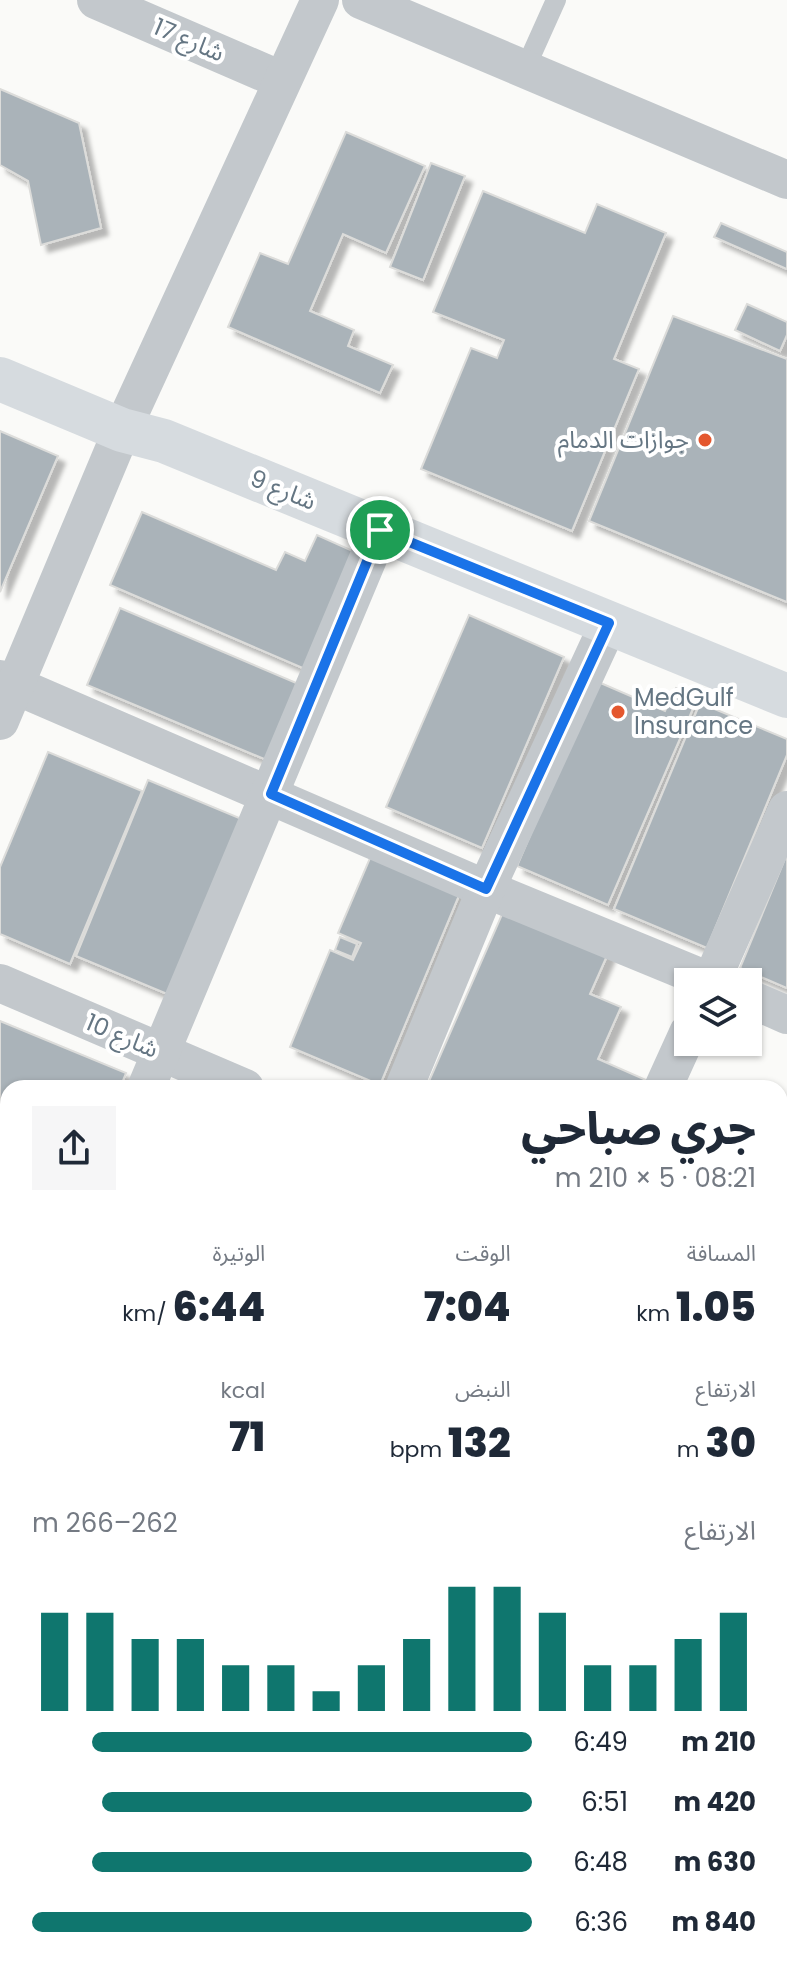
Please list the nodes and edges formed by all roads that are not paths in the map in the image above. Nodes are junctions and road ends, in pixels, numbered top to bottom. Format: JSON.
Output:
{"nodes":[{"id":1,"x":96,"y":0,"type":"edge"},
{"id":2,"x":320,"y":0,"type":"edge"},
{"id":3,"x":361,"y":0,"type":"edge"},
{"id":4,"x":556,"y":0,"type":"edge"},
{"id":5,"x":525,"y":69,"type":"junction"},
{"id":6,"x":281,"y":80,"type":"junction"},
{"id":7,"x":787,"y":180,"type":"edge"},
{"id":8,"x":0,"y":379,"type":"edge"},
{"id":9,"x":122,"y":430,"type":"junction"},
{"id":10,"x":380,"y":530,"type":"junction"},
{"id":11,"x":609,"y":623,"type":"junction"},
{"id":12,"x":8,"y":682,"type":"edge"},
{"id":13,"x":787,"y":696,"type":"edge"},
{"id":14,"x":0,"y":721,"type":"edge"},
{"id":15,"x":271,"y":794,"type":"junction"},
{"id":16,"x":787,"y":810,"type":"edge"},
{"id":17,"x":486,"y":889,"type":"junction"},
{"id":18,"x":678,"y":968,"type":"edge"},
{"id":19,"x":718,"y":968,"type":"edge"},
{"id":20,"x":0,"y":983,"type":"edge"},
{"id":21,"x":762,"y":1004,"type":"edge"},
{"id":22,"x":787,"y":1015,"type":"edge"},
{"id":23,"x":161,"y":1052,"type":"junction"},
{"id":24,"x":678,"y":1056,"type":"edge"},
{"id":25,"x":149,"y":1080,"type":"edge"},
{"id":26,"x":226,"y":1080,"type":"edge"},
{"id":27,"x":407,"y":1080,"type":"edge"},
{"id":28,"x":667,"y":1080,"type":"edge"}],
"edges":[{"from":1,"to":6,"type":"street","name":"شارع 17"},
{"from":2,"to":6,"type":"street"},
{"from":3,"to":5,"type":"street"},
{"from":4,"to":5,"type":"lane"},
{"from":5,"to":7,"type":"street"},
{"from":6,"to":9,"type":"street"},
{"from":8,"to":9,"type":"street","name":"شارع 9"},
{"from":9,"to":10,"type":"street","name":"شارع 9"},
{"from":9,"to":12,"type":"street"},
{"from":10,"to":11,"type":"street","name":"شارع 9"},
{"from":10,"to":15,"type":"street"},
{"from":11,"to":13,"type":"street","name":"شارع 9"},
{"from":11,"to":17,"type":"street"},
{"from":12,"to":14,"type":"street"},
{"from":12,"to":15,"type":"street"},
{"from":15,"to":17,"type":"street"},
{"from":15,"to":23,"type":"street"},
{"from":16,"to":19,"type":"street"},
{"from":17,"to":18,"type":"street"},
{"from":17,"to":27,"type":"street"},
{"from":20,"to":23,"type":"street","name":"شارع 10"},
{"from":21,"to":22,"type":"street"},
{"from":23,"to":25,"type":"street"},
{"from":23,"to":26,"type":"street","name":"شارع 10"},
{"from":24,"to":28,"type":"street"}]}
